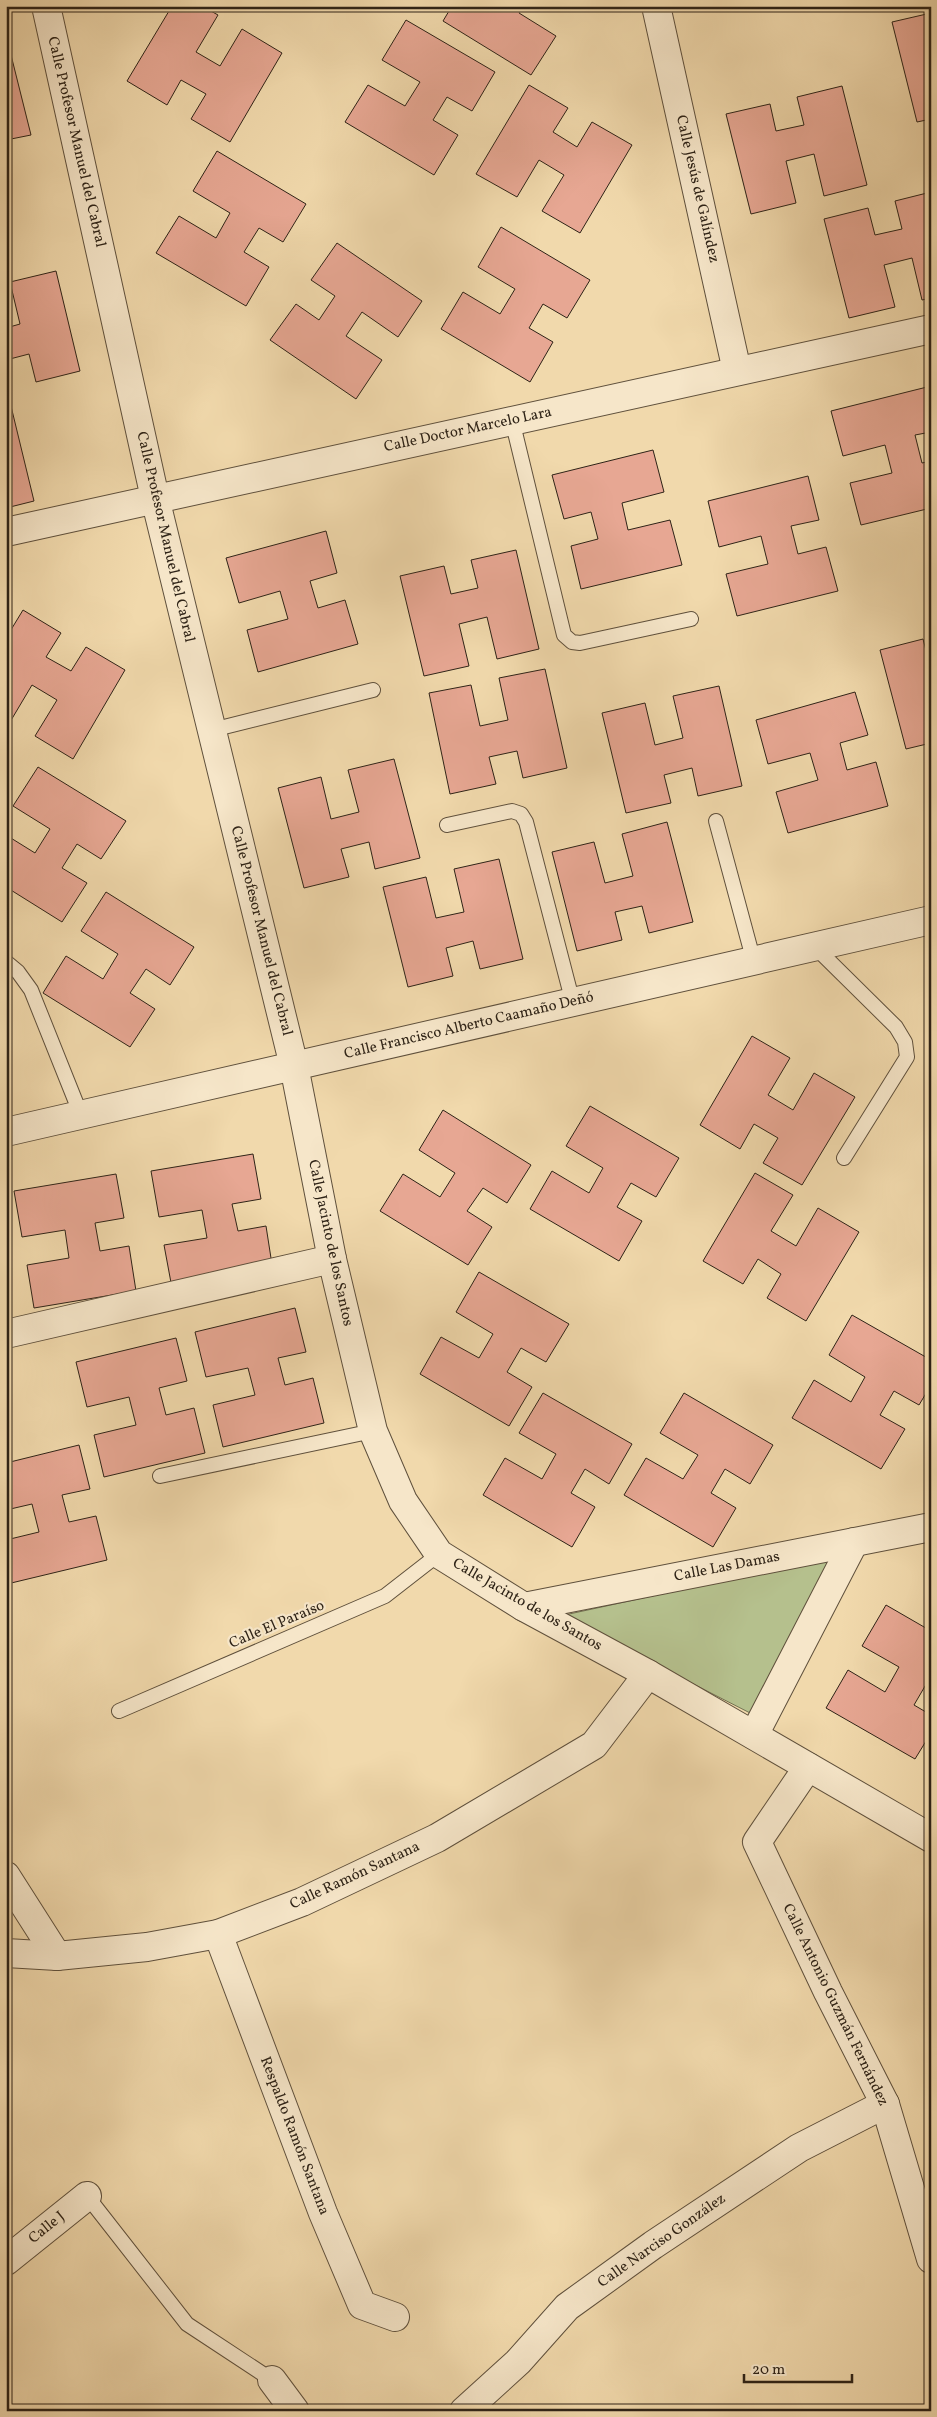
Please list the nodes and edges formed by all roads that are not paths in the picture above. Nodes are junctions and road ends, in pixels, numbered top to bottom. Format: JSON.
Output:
{"nodes":[{"id":1,"x":46,"y":6,"type":"edge"},
{"id":2,"x":656,"y":6,"type":"edge"},
{"id":3,"x":931,"y":329,"type":"edge"},
{"id":4,"x":737,"y":371,"type":"junction"},
{"id":5,"x":512,"y":420,"type":"junction"},
{"id":6,"x":155,"y":498,"type":"junction"},
{"id":7,"x":6,"y":532,"type":"edge"},
{"id":8,"x":691,"y":619,"type":"dead end"},
{"id":9,"x":373,"y":690,"type":"dead end"},
{"id":10,"x":212,"y":730,"type":"junction"},
{"id":11,"x":716,"y":821,"type":"dead end"},
{"id":12,"x":448,"y":826,"type":"dead end"},
{"id":13,"x":931,"y":920,"type":"edge"},
{"id":14,"x":815,"y":947,"type":"junction"},
{"id":15,"x":6,"y":962,"type":"edge"},
{"id":16,"x":754,"y":962,"type":"junction"},
{"id":17,"x":573,"y":1003,"type":"junction"},
{"id":18,"x":294,"y":1066,"type":"junction"},
{"id":19,"x":81,"y":1115,"type":"junction"},
{"id":20,"x":6,"y":1132,"type":"edge"},
{"id":21,"x":844,"y":1158,"type":"dead end"},
{"id":22,"x":332,"y":1259,"type":"junction"},
{"id":23,"x":6,"y":1334,"type":"edge"},
{"id":24,"x":373,"y":1431,"type":"junction"},
{"id":25,"x":160,"y":1476,"type":"dead end"},
{"id":26,"x":931,"y":1527,"type":"edge"},
{"id":27,"x":854,"y":1542,"type":"junction"},
{"id":28,"x":439,"y":1554,"type":"junction"},
{"id":29,"x":524,"y":1607,"type":"junction"},
{"id":30,"x":648,"y":1674,"type":"junction"},
{"id":31,"x":119,"y":1711,"type":"dead end"},
{"id":32,"x":754,"y":1735,"type":"junction"},
{"id":33,"x":808,"y":1766,"type":"junction"},
{"id":34,"x":931,"y":1838,"type":"edge"},
{"id":35,"x":6,"y":1876,"type":"edge"},
{"id":36,"x":218,"y":1934,"type":"junction"},
{"id":37,"x":6,"y":1953,"type":"edge"},
{"id":38,"x":57,"y":1956,"type":"junction"},
{"id":39,"x":885,"y":2104,"type":"junction"},
{"id":40,"x":87,"y":2196,"type":"joint"},
{"id":41,"x":931,"y":2259,"type":"edge"},
{"id":42,"x":6,"y":2261,"type":"edge"},
{"id":43,"x":395,"y":2317,"type":"dead end"},
{"id":44,"x":272,"y":2380,"type":"joint"},
{"id":45,"x":295,"y":2411,"type":"edge"},
{"id":46,"x":464,"y":2411,"type":"edge"}],
"edges":[{"from":1,"to":6,"type":"street","name":"Calle Profesor Manuel del Cabral"},
{"from":2,"to":4,"type":"street","name":"Calle Jesús de Galíndez"},
{"from":3,"to":4,"type":"street","name":"Calle Doctor Marcelo Lara"},
{"from":4,"to":5,"type":"street","name":"Calle Doctor Marcelo Lara"},
{"from":5,"to":6,"type":"street","name":"Calle Doctor Marcelo Lara"},
{"from":5,"to":8,"type":"lane"},
{"from":6,"to":7,"type":"street","name":"Calle Doctor Marcelo Lara"},
{"from":6,"to":10,"type":"street","name":"Calle Profesor Manuel del Cabral"},
{"from":9,"to":10,"type":"lane"},
{"from":10,"to":18,"type":"street","name":"Calle Profesor Manuel del Cabral"},
{"from":11,"to":16,"type":"lane"},
{"from":12,"to":17,"type":"lane"},
{"from":13,"to":14,"type":"street","name":"Calle Francisco Alberto Caamaño Deñó"},
{"from":14,"to":16,"type":"street","name":"Calle Francisco Alberto Caamaño Deñó"},
{"from":14,"to":21,"type":"lane"},
{"from":15,"to":19,"type":"lane"},
{"from":16,"to":17,"type":"street","name":"Calle Francisco Alberto Caamaño Deñó"},
{"from":17,"to":18,"type":"street","name":"Calle Francisco Alberto Caamaño Deñó"},
{"from":18,"to":19,"type":"street","name":"Calle Francisco Alberto Caamaño Deñó"},
{"from":18,"to":22,"type":"street","name":"Calle Jacinto de los Santos"},
{"from":19,"to":20,"type":"street","name":"Calle Francisco Alberto Caamaño Deñó"},
{"from":22,"to":23,"type":"street"},
{"from":22,"to":24,"type":"street","name":"Calle Jacinto de los Santos"},
{"from":24,"to":25,"type":"lane"},
{"from":24,"to":28,"type":"street","name":"Calle Jacinto de los Santos"},
{"from":26,"to":27,"type":"street","name":"Calle Las Damas"},
{"from":27,"to":29,"type":"street","name":"Calle Las Damas"},
{"from":27,"to":32,"type":"street"},
{"from":28,"to":29,"type":"street","name":"Calle Jacinto de los Santos"},
{"from":28,"to":31,"type":"lane","name":"Calle El Paraíso"},
{"from":29,"to":30,"type":"street","name":"Calle Jacinto de los Santos"},
{"from":30,"to":32,"type":"street","name":"Calle Jacinto de los Santos"},
{"from":30,"to":36,"type":"street","name":"Calle Ramón Santana"},
{"from":32,"to":33,"type":"street","name":"Calle Jacinto de los Santos"},
{"from":33,"to":34,"type":"street","name":"Calle Jacinto de los Santos"},
{"from":33,"to":39,"type":"street","name":"Calle Antonio Guzmán Fernández"},
{"from":35,"to":38,"type":"street"},
{"from":36,"to":38,"type":"street","name":"Calle Ramón Santana"},
{"from":36,"to":43,"type":"street","name":"Respaldo Ramón Santana"},
{"from":37,"to":38,"type":"street","name":"Calle Ramón Santana"},
{"from":39,"to":41,"type":"street","name":"Calle Antonio Guzmán Fernández"},
{"from":39,"to":46,"type":"street","name":"Calle Narciso González"},
{"from":40,"to":42,"type":"street","name":"Calle J"},
{"from":40,"to":44,"type":"lane"},
{"from":44,"to":45,"type":"street"}]}
